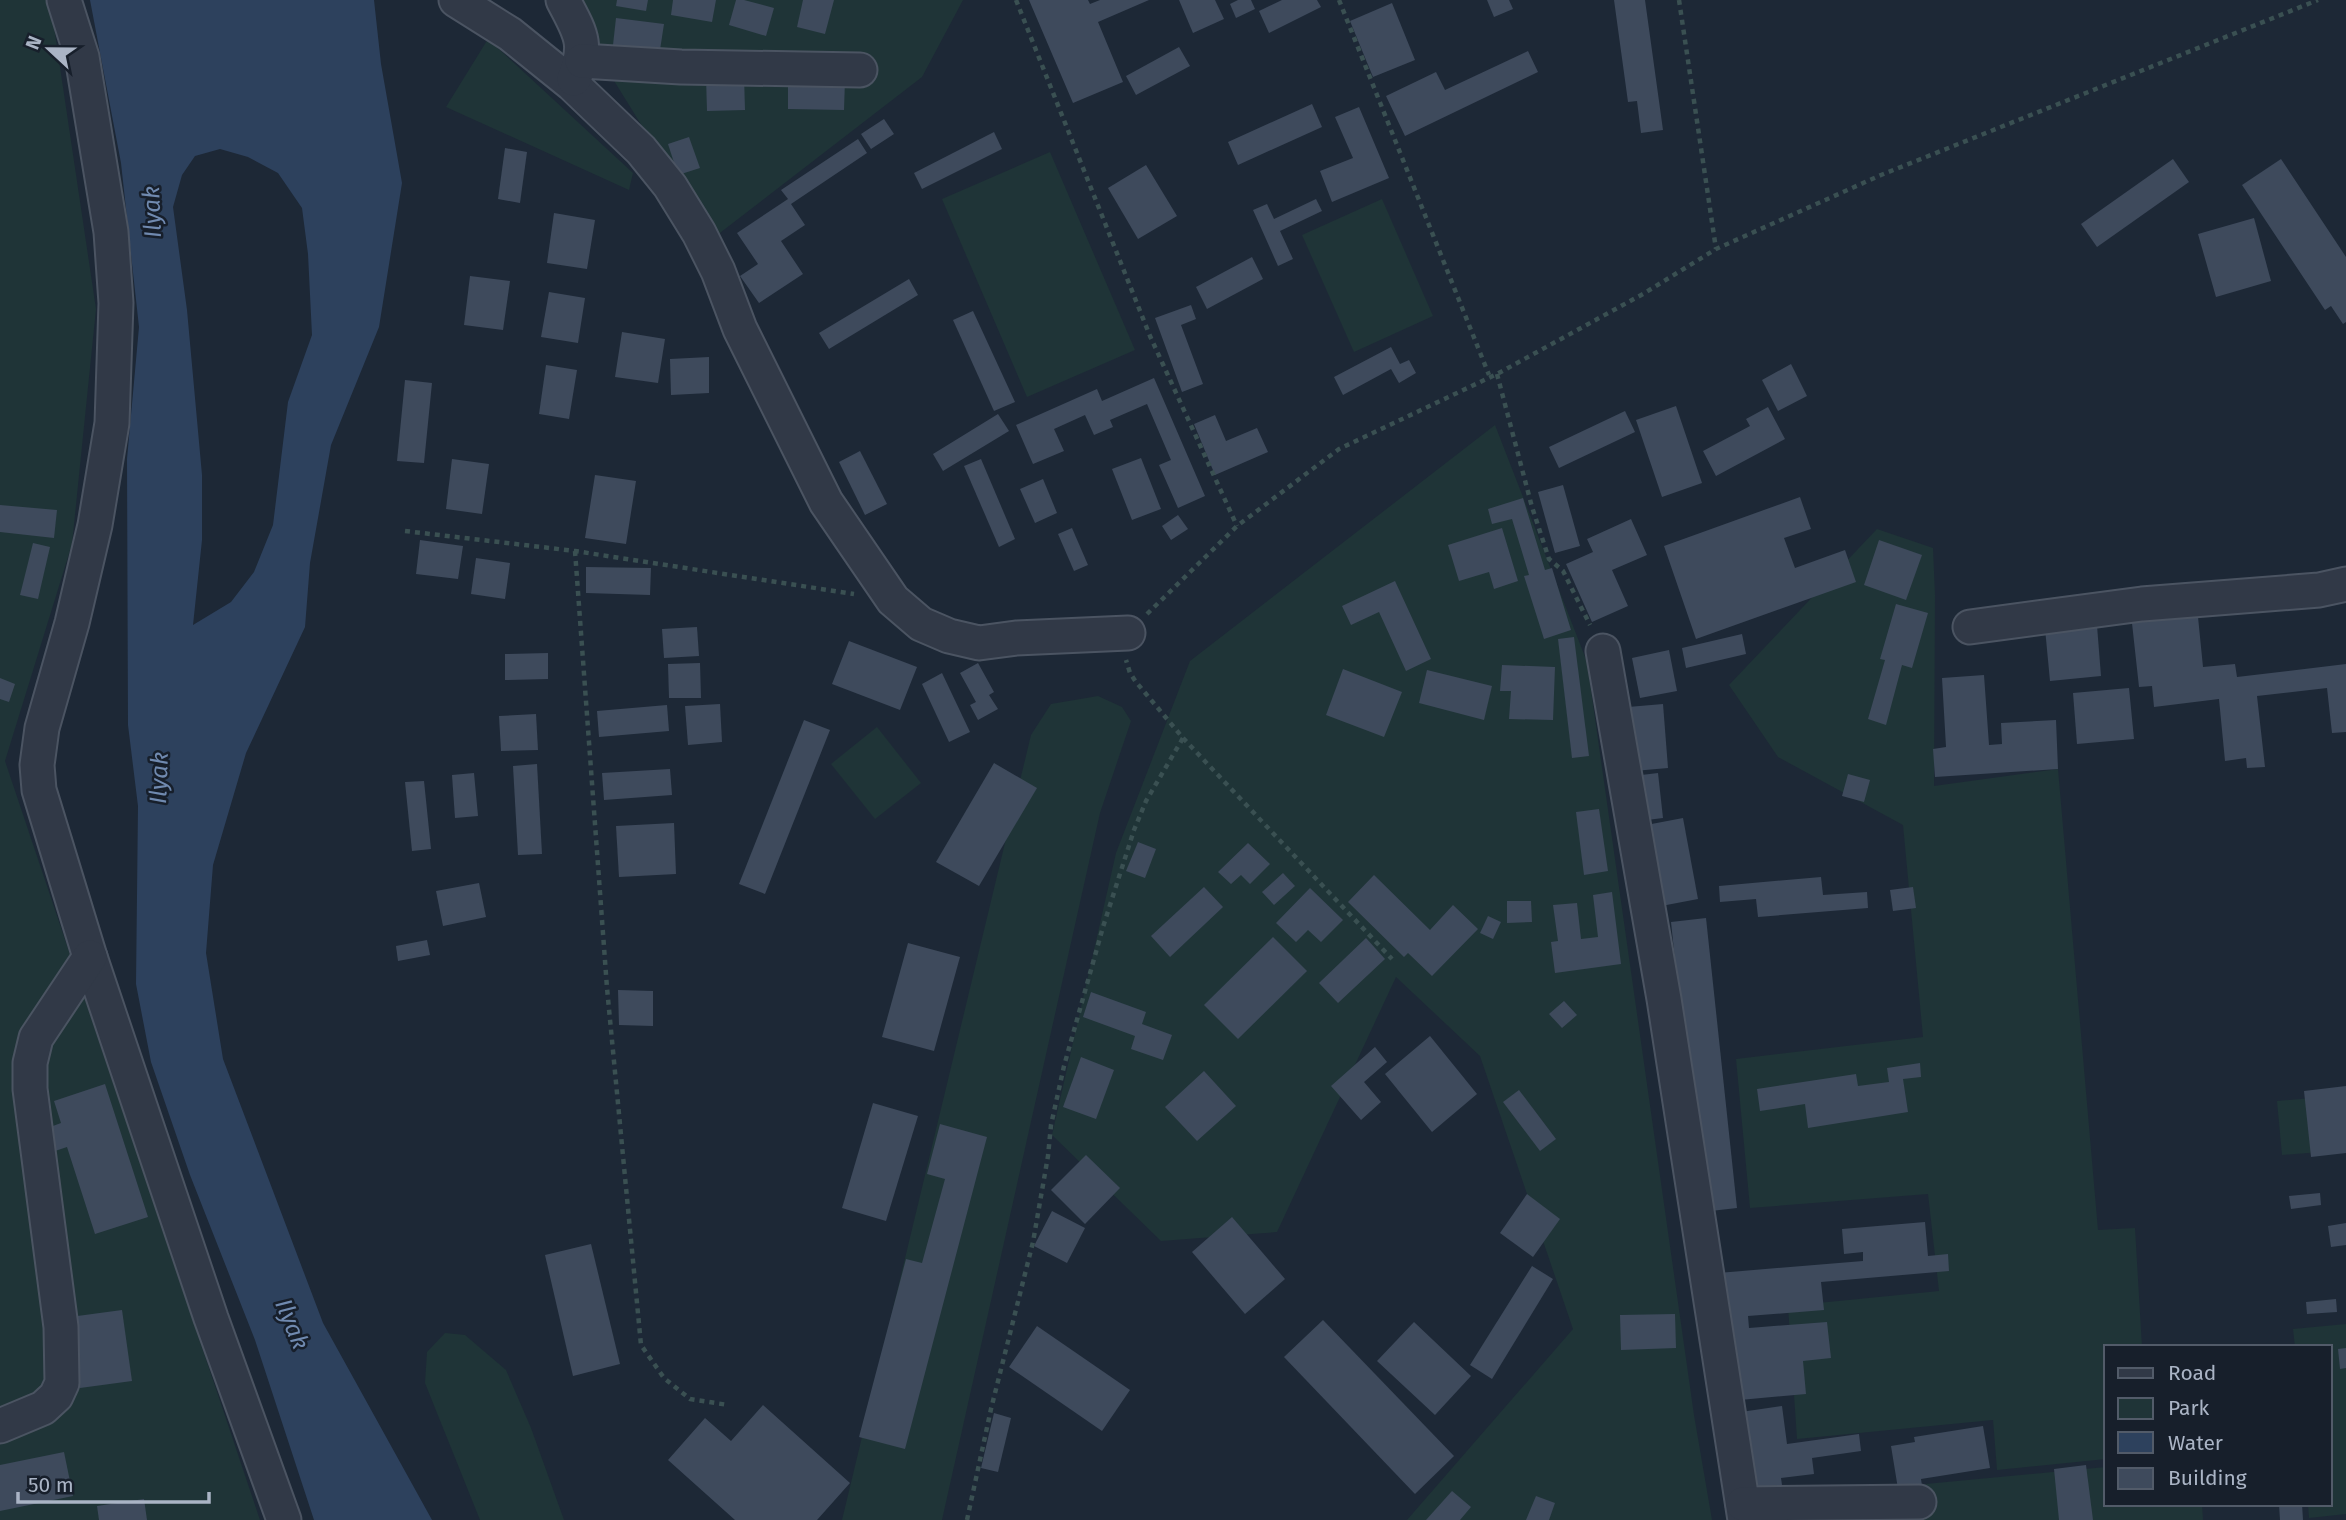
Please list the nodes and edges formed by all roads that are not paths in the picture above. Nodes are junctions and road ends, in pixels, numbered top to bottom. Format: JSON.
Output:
{"nodes":[{"id":1,"x":64,"y":0,"type":"edge"},
{"id":2,"x":456,"y":0,"type":"edge"},
{"id":3,"x":563,"y":0,"type":"edge"},
{"id":4,"x":860,"y":71,"type":"dead end"},
{"id":5,"x":577,"y":72,"type":"junction"},
{"id":6,"x":2346,"y":584,"type":"edge"},
{"id":7,"x":1970,"y":626,"type":"dead end"},
{"id":8,"x":1128,"y":633,"type":"road end"},
{"id":9,"x":1603,"y":651,"type":"road end"},
{"id":10,"x":90,"y":957,"type":"junction"},
{"id":11,"x":0,"y":1426,"type":"edge"},
{"id":12,"x":1919,"y":1502,"type":"dead end"},
{"id":13,"x":1744,"y":1512,"type":"edge"},
{"id":14,"x":284,"y":1520,"type":"edge"}],
"edges":[{"from":1,"to":10,"type":"lane"},
{"from":2,"to":5,"type":"lane"},
{"from":3,"to":5,"type":"lane"},
{"from":4,"to":5,"type":"lane"},
{"from":5,"to":8,"type":"lane"},
{"from":6,"to":7,"type":"lane"},
{"from":9,"to":13,"type":"lane"},
{"from":10,"to":11,"type":"lane"},
{"from":10,"to":14,"type":"lane"},
{"from":12,"to":13,"type":"lane"}]}
